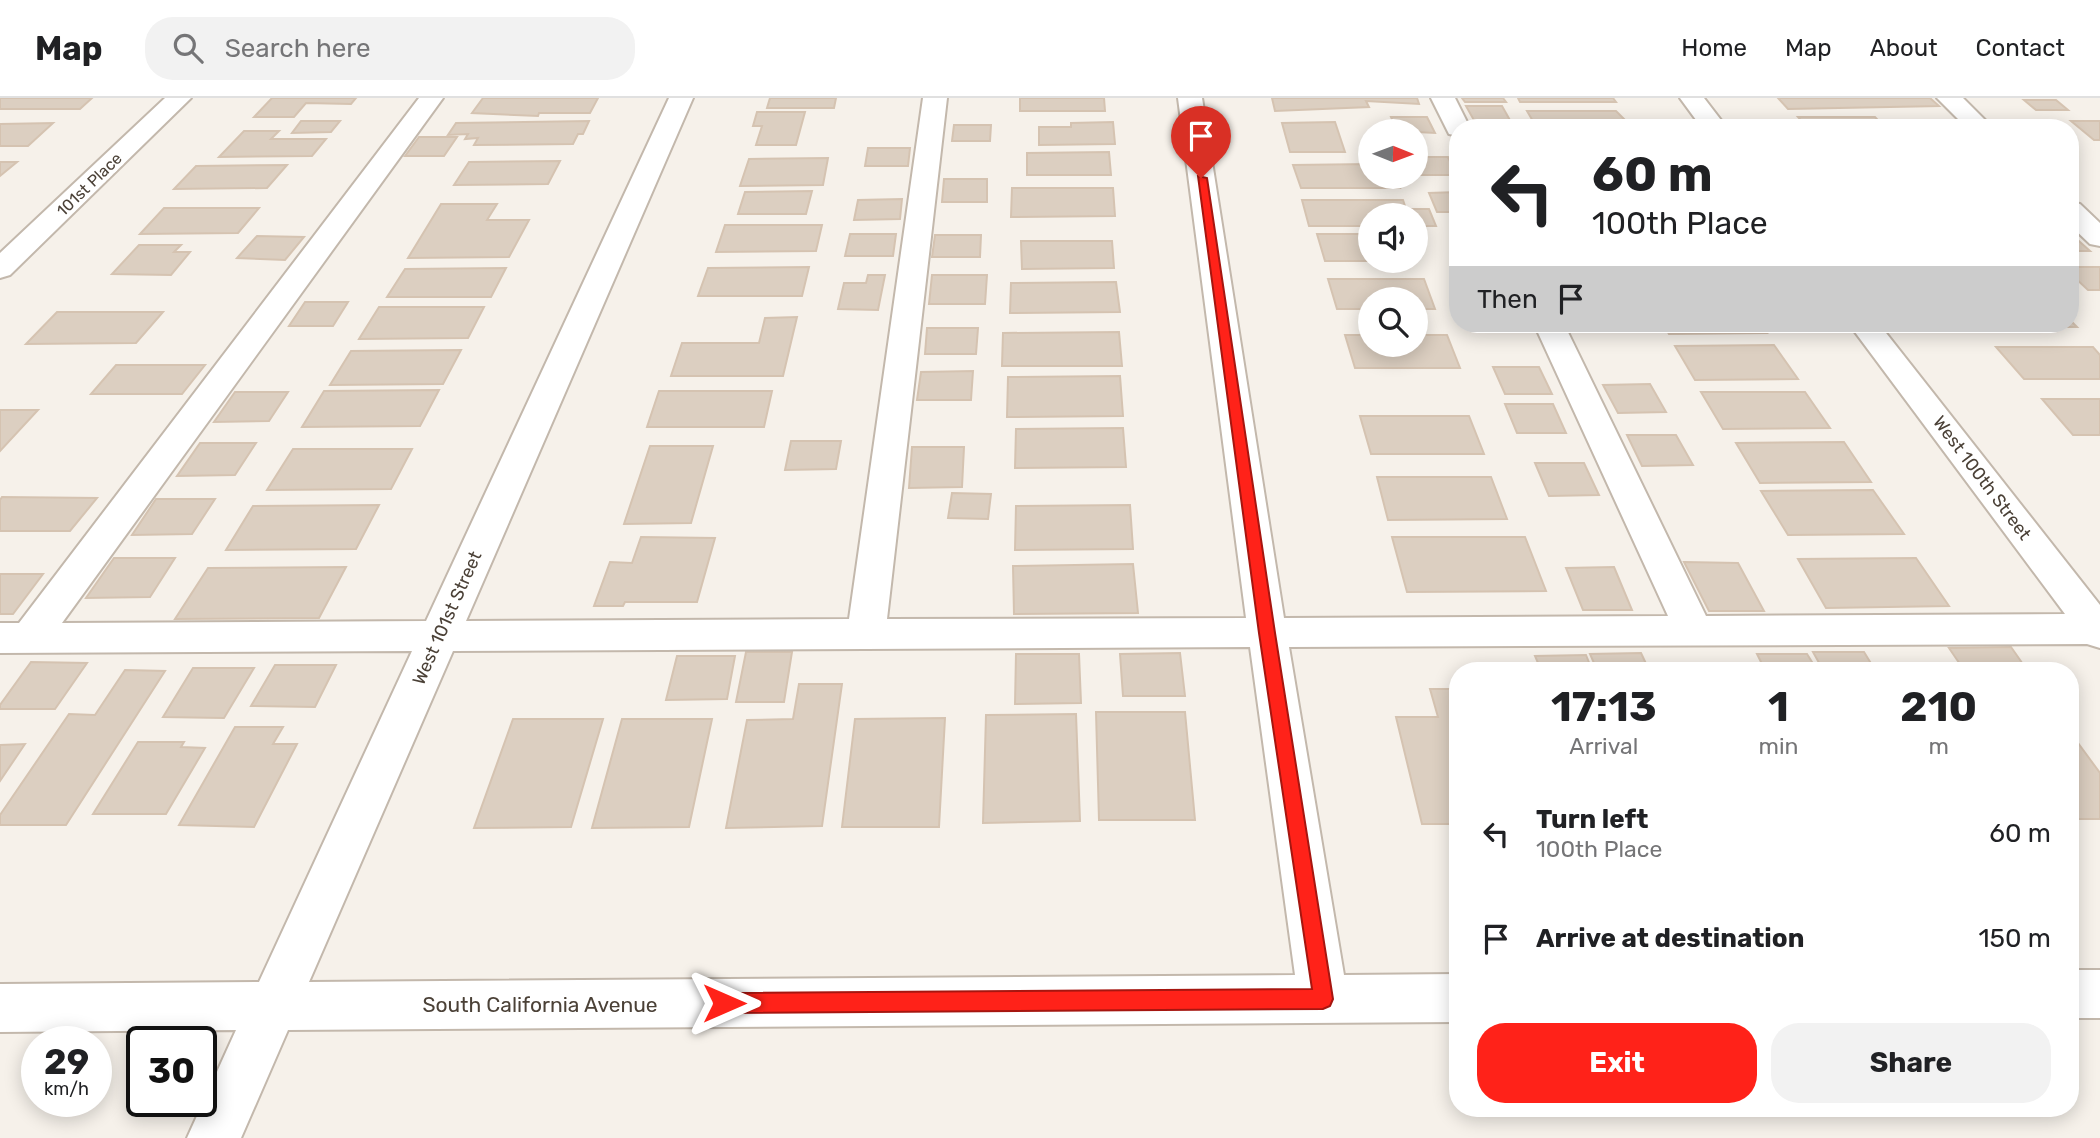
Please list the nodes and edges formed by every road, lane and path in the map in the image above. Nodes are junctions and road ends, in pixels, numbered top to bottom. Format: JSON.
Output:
{"nodes":[{"id":1,"x":179,"y":98,"type":"edge"},
{"id":2,"x":431,"y":98,"type":"edge"},
{"id":3,"x":681,"y":98,"type":"edge"},
{"id":4,"x":935,"y":98,"type":"edge"},
{"id":5,"x":1190,"y":98,"type":"edge"},
{"id":6,"x":1443,"y":98,"type":"edge"},
{"id":7,"x":1692,"y":98,"type":"edge"},
{"id":8,"x":1949,"y":98,"type":"edge"},
{"id":9,"x":1453,"y":119,"type":"edge"},
{"id":10,"x":1708,"y":119,"type":"edge"},
{"id":11,"x":1971,"y":119,"type":"edge"},
{"id":12,"x":2079,"y":218,"type":"edge"},
{"id":13,"x":2100,"y":238,"type":"edge"},
{"id":14,"x":0,"y":269,"type":"edge"},
{"id":15,"x":1553,"y":333,"type":"edge"},
{"id":16,"x":1871,"y":333,"type":"edge"},
{"id":17,"x":1694,"y":631,"type":"junction"},
{"id":18,"x":2099,"y":631,"type":"edge"},
{"id":19,"x":1267,"y":633,"type":"junction"},
{"id":20,"x":866,"y":634,"type":"junction"},
{"id":21,"x":439,"y":636,"type":"junction"},
{"id":22,"x":14,"y":638,"type":"edge"},
{"id":23,"x":2100,"y":993,"type":"edge"},
{"id":24,"x":2079,"y":994,"type":"edge"},
{"id":25,"x":1449,"y":998,"type":"edge"},
{"id":26,"x":1323,"y":999,"type":"junction"},
{"id":27,"x":274,"y":1006,"type":"junction"},
{"id":28,"x":0,"y":1008,"type":"edge"},
{"id":29,"x":214,"y":1138,"type":"edge"}],
"edges":[{"from":1,"to":14,"type":"street","name":"101st Place"},
{"from":2,"to":22,"type":"street"},
{"from":3,"to":21,"type":"street","name":"West 101st Street"},
{"from":4,"to":20,"type":"street"},
{"from":5,"to":19,"type":"street"},
{"from":6,"to":9,"type":"street"},
{"from":7,"to":10,"type":"street"},
{"from":8,"to":11,"type":"street"},
{"from":12,"to":13,"type":"street"},
{"from":15,"to":17,"type":"street"},
{"from":16,"to":18,"type":"street","name":"West 100th Street"},
{"from":17,"to":18,"type":"street"},
{"from":17,"to":19,"type":"street"},
{"from":19,"to":20,"type":"street"},
{"from":19,"to":26,"type":"street"},
{"from":20,"to":21,"type":"street"},
{"from":21,"to":22,"type":"street"},
{"from":21,"to":27,"type":"street","name":"West 101st Street"},
{"from":23,"to":24,"type":"street"},
{"from":25,"to":26,"type":"street","name":"South California Avenue"},
{"from":26,"to":27,"type":"street","name":"South California Avenue"},
{"from":27,"to":28,"type":"street","name":"South California Avenue"},
{"from":27,"to":29,"type":"street","name":"West 101st Street"}]}
